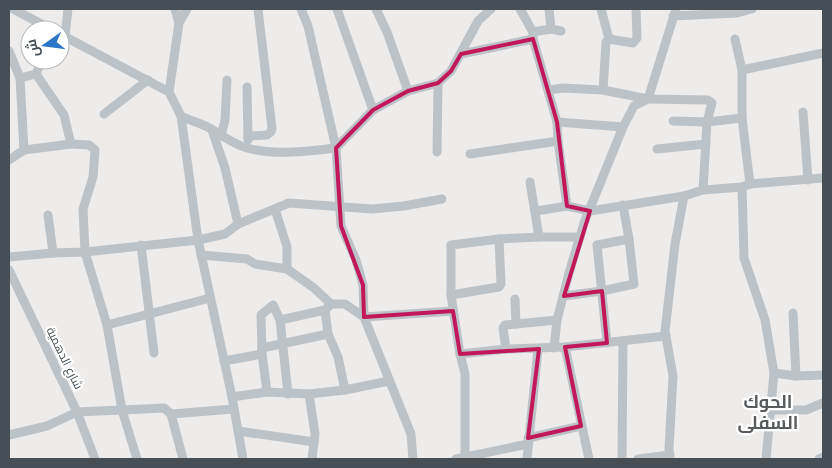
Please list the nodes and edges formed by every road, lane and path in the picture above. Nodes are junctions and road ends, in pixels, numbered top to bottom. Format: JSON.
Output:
{"nodes":[{"id":1,"x":13,"y":9,"type":"edge"},
{"id":2,"x":175,"y":9,"type":"edge"},
{"id":3,"x":187,"y":9,"type":"edge"},
{"id":4,"x":258,"y":9,"type":"edge"},
{"id":5,"x":301,"y":9,"type":"edge"},
{"id":6,"x":337,"y":9,"type":"edge"},
{"id":7,"x":376,"y":9,"type":"edge"},
{"id":8,"x":491,"y":9,"type":"edge"},
{"id":9,"x":520,"y":9,"type":"edge"},
{"id":10,"x":549,"y":9,"type":"edge"},
{"id":11,"x":602,"y":9,"type":"edge"},
{"id":12,"x":636,"y":9,"type":"edge"},
{"id":13,"x":752,"y":9,"type":"edge"},
{"id":14,"x":675,"y":12,"type":"edge"},
{"id":15,"x":34,"y":20,"type":"edge"},
{"id":16,"x":180,"y":23,"type":"junction"},
{"id":17,"x":533,"y":36,"type":"junction"},
{"id":18,"x":735,"y":38,"type":"dead end"},
{"id":19,"x":70,"y":39,"type":"edge"},
{"id":20,"x":609,"y":39,"type":"junction"},
{"id":21,"x":9,"y":51,"type":"edge"},
{"id":22,"x":823,"y":53,"type":"edge"},
{"id":23,"x":461,"y":54,"type":"junction"},
{"id":24,"x":38,"y":70,"type":"edge"},
{"id":25,"x":742,"y":70,"type":"junction"},
{"id":26,"x":36,"y":74,"type":"junction"},
{"id":27,"x":20,"y":78,"type":"junction"},
{"id":28,"x":148,"y":80,"type":"junction"},
{"id":29,"x":227,"y":80,"type":"dead end"},
{"id":30,"x":438,"y":83,"type":"junction"},
{"id":31,"x":247,"y":87,"type":"dead end"},
{"id":32,"x":549,"y":90,"type":"junction"},
{"id":33,"x":603,"y":90,"type":"junction"},
{"id":34,"x":408,"y":91,"type":"junction"},
{"id":35,"x":169,"y":92,"type":"junction"},
{"id":36,"x":648,"y":98,"type":"junction"},
{"id":37,"x":373,"y":110,"type":"junction"},
{"id":38,"x":802,"y":112,"type":"dead end"},
{"id":39,"x":104,"y":114,"type":"dead end"},
{"id":40,"x":181,"y":116,"type":"junction"},
{"id":41,"x":742,"y":118,"type":"junction"},
{"id":42,"x":674,"y":121,"type":"dead end"},
{"id":43,"x":557,"y":122,"type":"junction"},
{"id":44,"x":707,"y":122,"type":"junction"},
{"id":45,"x":623,"y":127,"type":"junction"},
{"id":46,"x":212,"y":129,"type":"junction"},
{"id":47,"x":221,"y":136,"type":"junction"},
{"id":48,"x":248,"y":136,"type":"junction"},
{"id":49,"x":558,"y":141,"type":"junction"},
{"id":50,"x":72,"y":144,"type":"junction"},
{"id":51,"x":706,"y":144,"type":"junction"},
{"id":52,"x":248,"y":148,"type":"junction"},
{"id":53,"x":336,"y":148,"type":"junction"},
{"id":54,"x":657,"y":149,"type":"dead end"},
{"id":55,"x":24,"y":150,"type":"junction"},
{"id":56,"x":436,"y":152,"type":"dead end"},
{"id":57,"x":470,"y":154,"type":"dead end"},
{"id":58,"x":9,"y":160,"type":"edge"},
{"id":59,"x":823,"y":178,"type":"edge"},
{"id":60,"x":808,"y":180,"type":"junction"},
{"id":61,"x":530,"y":182,"type":"dead end"},
{"id":62,"x":746,"y":186,"type":"junction"},
{"id":63,"x":703,"y":190,"type":"junction"},
{"id":64,"x":684,"y":196,"type":"junction"},
{"id":65,"x":442,"y":199,"type":"dead end"},
{"id":66,"x":624,"y":205,"type":"junction"},
{"id":67,"x":567,"y":206,"type":"junction"},
{"id":68,"x":339,"y":208,"type":"junction"},
{"id":69,"x":275,"y":209,"type":"junction"},
{"id":70,"x":536,"y":211,"type":"junction"},
{"id":71,"x":590,"y":211,"type":"junction"},
{"id":72,"x":48,"y":215,"type":"dead end"},
{"id":73,"x":238,"y":224,"type":"junction"},
{"id":74,"x":539,"y":237,"type":"junction"},
{"id":75,"x":580,"y":237,"type":"junction"},
{"id":76,"x":499,"y":239,"type":"junction"},
{"id":77,"x":630,"y":239,"type":"junction"},
{"id":78,"x":198,"y":240,"type":"junction"},
{"id":79,"x":141,"y":245,"type":"junction"},
{"id":80,"x":85,"y":252,"type":"junction"},
{"id":81,"x":53,"y":253,"type":"junction"},
{"id":82,"x":201,"y":255,"type":"junction"},
{"id":83,"x":9,"y":257,"type":"edge"},
{"id":84,"x":288,"y":269,"type":"junction"},
{"id":85,"x":9,"y":270,"type":"edge"},
{"id":86,"x":602,"y":291,"type":"junction"},
{"id":87,"x":451,"y":295,"type":"junction"},
{"id":88,"x":564,"y":296,"type":"junction"},
{"id":89,"x":210,"y":298,"type":"junction"},
{"id":90,"x":514,"y":298,"type":"dead end"},
{"id":91,"x":328,"y":307,"type":"junction"},
{"id":92,"x":453,"y":312,"type":"junction"},
{"id":93,"x":793,"y":313,"type":"dead end"},
{"id":94,"x":150,"y":314,"type":"junction"},
{"id":95,"x":364,"y":318,"type":"junction"},
{"id":96,"x":280,"y":320,"type":"junction"},
{"id":97,"x":557,"y":320,"type":"junction"},
{"id":98,"x":516,"y":324,"type":"junction"},
{"id":99,"x":107,"y":325,"type":"junction"},
{"id":100,"x":328,"y":334,"type":"junction"},
{"id":101,"x":666,"y":336,"type":"junction"},
{"id":102,"x":622,"y":341,"type":"junction"},
{"id":103,"x":608,"y":343,"type":"junction"},
{"id":104,"x":284,"y":344,"type":"junction"},
{"id":105,"x":565,"y":347,"type":"junction"},
{"id":106,"x":554,"y":348,"type":"junction"},
{"id":107,"x":506,"y":349,"type":"junction"},
{"id":108,"x":538,"y":349,"type":"junction"},
{"id":109,"x":262,"y":351,"type":"junction"},
{"id":110,"x":154,"y":352,"type":"dead end"},
{"id":111,"x":460,"y":354,"type":"junction"},
{"id":112,"x":224,"y":361,"type":"junction"},
{"id":113,"x":774,"y":373,"type":"junction"},
{"id":114,"x":796,"y":376,"type":"junction"},
{"id":115,"x":823,"y":376,"type":"edge"},
{"id":116,"x":390,"y":381,"type":"junction"},
{"id":117,"x":345,"y":390,"type":"junction"},
{"id":118,"x":267,"y":392,"type":"junction"},
{"id":119,"x":288,"y":394,"type":"junction"},
{"id":120,"x":309,"y":394,"type":"junction"},
{"id":121,"x":232,"y":397,"type":"junction"},
{"id":122,"x":823,"y":403,"type":"edge"},
{"id":123,"x":234,"y":409,"type":"junction"},
{"id":124,"x":122,"y":410,"type":"junction"},
{"id":125,"x":770,"y":410,"type":"junction"},
{"id":126,"x":77,"y":412,"type":"junction"},
{"id":127,"x":171,"y":414,"type":"junction"},
{"id":128,"x":581,"y":426,"type":"junction"},
{"id":129,"x":238,"y":431,"type":"junction"},
{"id":130,"x":9,"y":435,"type":"edge"},
{"id":131,"x":528,"y":441,"type":"junction"},
{"id":132,"x":314,"y":442,"type":"junction"},
{"id":133,"x":670,"y":457,"type":"edge"},
{"id":134,"x":823,"y":457,"type":"edge"},
{"id":135,"x":96,"y":459,"type":"edge"},
{"id":136,"x":137,"y":459,"type":"edge"},
{"id":137,"x":183,"y":459,"type":"edge"},
{"id":138,"x":243,"y":459,"type":"edge"},
{"id":139,"x":312,"y":459,"type":"edge"},
{"id":140,"x":413,"y":459,"type":"edge"},
{"id":141,"x":462,"y":459,"type":"edge"},
{"id":142,"x":527,"y":459,"type":"edge"},
{"id":143,"x":589,"y":459,"type":"edge"},
{"id":144,"x":622,"y":459,"type":"edge"},
{"id":145,"x":638,"y":459,"type":"edge"},
{"id":146,"x":766,"y":459,"type":"edge"},
{"id":147,"x":819,"y":459,"type":"edge"}],
"edges":[{"from":1,"to":15,"type":"street"},
{"from":2,"to":16,"type":"street"},
{"from":3,"to":16,"type":"street"},
{"from":4,"to":48,"type":"street"},
{"from":5,"to":53,"type":"street"},
{"from":6,"to":37,"type":"street"},
{"from":7,"to":34,"type":"street"},
{"from":8,"to":23,"type":"street"},
{"from":9,"to":17,"type":"street"},
{"from":10,"to":17,"type":"street"},
{"from":11,"to":20,"type":"street"},
{"from":12,"to":20,"type":"street"},
{"from":13,"to":14,"type":"street"},
{"from":14,"to":36,"type":"street"},
{"from":16,"to":35,"type":"street"},
{"from":17,"to":23,"type":"street"},
{"from":17,"to":32,"type":"street"},
{"from":18,"to":25,"type":"street"},
{"from":19,"to":28,"type":"street"},
{"from":20,"to":33,"type":"street"},
{"from":21,"to":27,"type":"street"},
{"from":22,"to":25,"type":"street"},
{"from":23,"to":30,"type":"street"},
{"from":24,"to":26,"type":"street"},
{"from":25,"to":41,"type":"street"},
{"from":26,"to":27,"type":"street"},
{"from":26,"to":50,"type":"street"},
{"from":27,"to":55,"type":"street"},
{"from":28,"to":35,"type":"street"},
{"from":28,"to":39,"type":"street"},
{"from":29,"to":47,"type":"street"},
{"from":30,"to":34,"type":"street"},
{"from":30,"to":56,"type":"street"},
{"from":31,"to":48,"type":"street"},
{"from":32,"to":33,"type":"street"},
{"from":32,"to":43,"type":"street"},
{"from":33,"to":36,"type":"street"},
{"from":34,"to":37,"type":"street"},
{"from":35,"to":40,"type":"street"},
{"from":36,"to":44,"type":"street"},
{"from":36,"to":45,"type":"street"},
{"from":37,"to":53,"type":"street"},
{"from":38,"to":60,"type":"street"},
{"from":40,"to":46,"type":"street"},
{"from":40,"to":78,"type":"street"},
{"from":41,"to":44,"type":"street"},
{"from":41,"to":62,"type":"street"},
{"from":42,"to":44,"type":"street"},
{"from":43,"to":45,"type":"street"},
{"from":43,"to":49,"type":"street"},
{"from":44,"to":51,"type":"street"},
{"from":45,"to":71,"type":"street"},
{"from":46,"to":47,"type":"street"},
{"from":46,"to":73,"type":"street"},
{"from":47,"to":52,"type":"street"},
{"from":48,"to":52,"type":"street"},
{"from":49,"to":57,"type":"street"},
{"from":49,"to":67,"type":"street"},
{"from":50,"to":55,"type":"street"},
{"from":50,"to":80,"type":"street"},
{"from":51,"to":54,"type":"street"},
{"from":51,"to":63,"type":"street"},
{"from":52,"to":53,"type":"street"},
{"from":53,"to":68,"type":"street"},
{"from":55,"to":58,"type":"street"},
{"from":59,"to":60,"type":"street"},
{"from":60,"to":62,"type":"street"},
{"from":61,"to":70,"type":"street"},
{"from":62,"to":63,"type":"street"},
{"from":62,"to":113,"type":"street"},
{"from":63,"to":64,"type":"street"},
{"from":64,"to":66,"type":"street"},
{"from":64,"to":101,"type":"street"},
{"from":65,"to":68,"type":"street"},
{"from":66,"to":71,"type":"street"},
{"from":66,"to":77,"type":"street"},
{"from":67,"to":70,"type":"street"},
{"from":67,"to":71,"type":"street"},
{"from":68,"to":69,"type":"street"},
{"from":68,"to":95,"type":"street"},
{"from":69,"to":73,"type":"street"},
{"from":69,"to":84,"type":"street"},
{"from":70,"to":74,"type":"street"},
{"from":71,"to":75,"type":"street"},
{"from":72,"to":81,"type":"street"},
{"from":73,"to":78,"type":"street"},
{"from":74,"to":75,"type":"street"},
{"from":74,"to":76,"type":"street"},
{"from":75,"to":88,"type":"street"},
{"from":76,"to":87,"type":"street"},
{"from":76,"to":87,"type":"street"},
{"from":77,"to":86,"type":"street"},
{"from":77,"to":86,"type":"street"},
{"from":78,"to":79,"type":"street"},
{"from":78,"to":82,"type":"street"},
{"from":79,"to":80,"type":"street"},
{"from":79,"to":94,"type":"street"},
{"from":80,"to":81,"type":"street"},
{"from":80,"to":99,"type":"street"},
{"from":81,"to":83,"type":"street"},
{"from":82,"to":84,"type":"street"},
{"from":82,"to":89,"type":"street"},
{"from":84,"to":91,"type":"street"},
{"from":85,"to":126,"type":"street","name":"شارع الدهمية"},
{"from":86,"to":88,"type":"street"},
{"from":86,"to":103,"type":"street"},
{"from":87,"to":92,"type":"street"},
{"from":88,"to":97,"type":"street"},
{"from":89,"to":94,"type":"street"},
{"from":89,"to":112,"type":"street"},
{"from":90,"to":98,"type":"street"},
{"from":91,"to":95,"type":"street"},
{"from":91,"to":96,"type":"street"},
{"from":91,"to":100,"type":"street"},
{"from":92,"to":95,"type":"street"},
{"from":92,"to":111,"type":"street"},
{"from":93,"to":114,"type":"street"},
{"from":94,"to":99,"type":"street"},
{"from":94,"to":110,"type":"street"},
{"from":95,"to":116,"type":"street"},
{"from":96,"to":104,"type":"street"},
{"from":96,"to":109,"type":"street"},
{"from":97,"to":98,"type":"street"},
{"from":97,"to":106,"type":"street"},
{"from":98,"to":107,"type":"street"},
{"from":99,"to":124,"type":"street"},
{"from":100,"to":104,"type":"street"},
{"from":100,"to":117,"type":"street"},
{"from":101,"to":102,"type":"street"},
{"from":101,"to":133,"type":"street"},
{"from":102,"to":103,"type":"street"},
{"from":102,"to":144,"type":"street"},
{"from":103,"to":105,"type":"street"},
{"from":104,"to":109,"type":"street"},
{"from":104,"to":119,"type":"street"},
{"from":105,"to":106,"type":"street"},
{"from":105,"to":128,"type":"street"},
{"from":106,"to":108,"type":"street"},
{"from":107,"to":108,"type":"street"},
{"from":107,"to":111,"type":"street"},
{"from":108,"to":131,"type":"street"},
{"from":109,"to":112,"type":"street"},
{"from":109,"to":118,"type":"street"},
{"from":111,"to":141,"type":"street"},
{"from":112,"to":121,"type":"street"},
{"from":113,"to":114,"type":"street"},
{"from":113,"to":125,"type":"street"},
{"from":114,"to":115,"type":"street"},
{"from":116,"to":117,"type":"street"},
{"from":116,"to":140,"type":"street"},
{"from":117,"to":120,"type":"street"},
{"from":118,"to":119,"type":"street"},
{"from":118,"to":121,"type":"street"},
{"from":119,"to":120,"type":"street"},
{"from":120,"to":132,"type":"street"},
{"from":121,"to":123,"type":"street"},
{"from":122,"to":125,"type":"street"},
{"from":123,"to":127,"type":"street"},
{"from":123,"to":129,"type":"street"},
{"from":124,"to":126,"type":"street"},
{"from":124,"to":127,"type":"street"},
{"from":124,"to":136,"type":"street"},
{"from":125,"to":146,"type":"street"},
{"from":126,"to":130,"type":"street"},
{"from":126,"to":135,"type":"street","name":"شارع الدهمية"},
{"from":127,"to":137,"type":"street"},
{"from":128,"to":131,"type":"street"},
{"from":128,"to":143,"type":"street"},
{"from":129,"to":132,"type":"street"},
{"from":129,"to":138,"type":"street"},
{"from":131,"to":141,"type":"street"},
{"from":131,"to":142,"type":"street"},
{"from":132,"to":139,"type":"street"},
{"from":133,"to":145,"type":"street"},
{"from":134,"to":147,"type":"street"}]}
